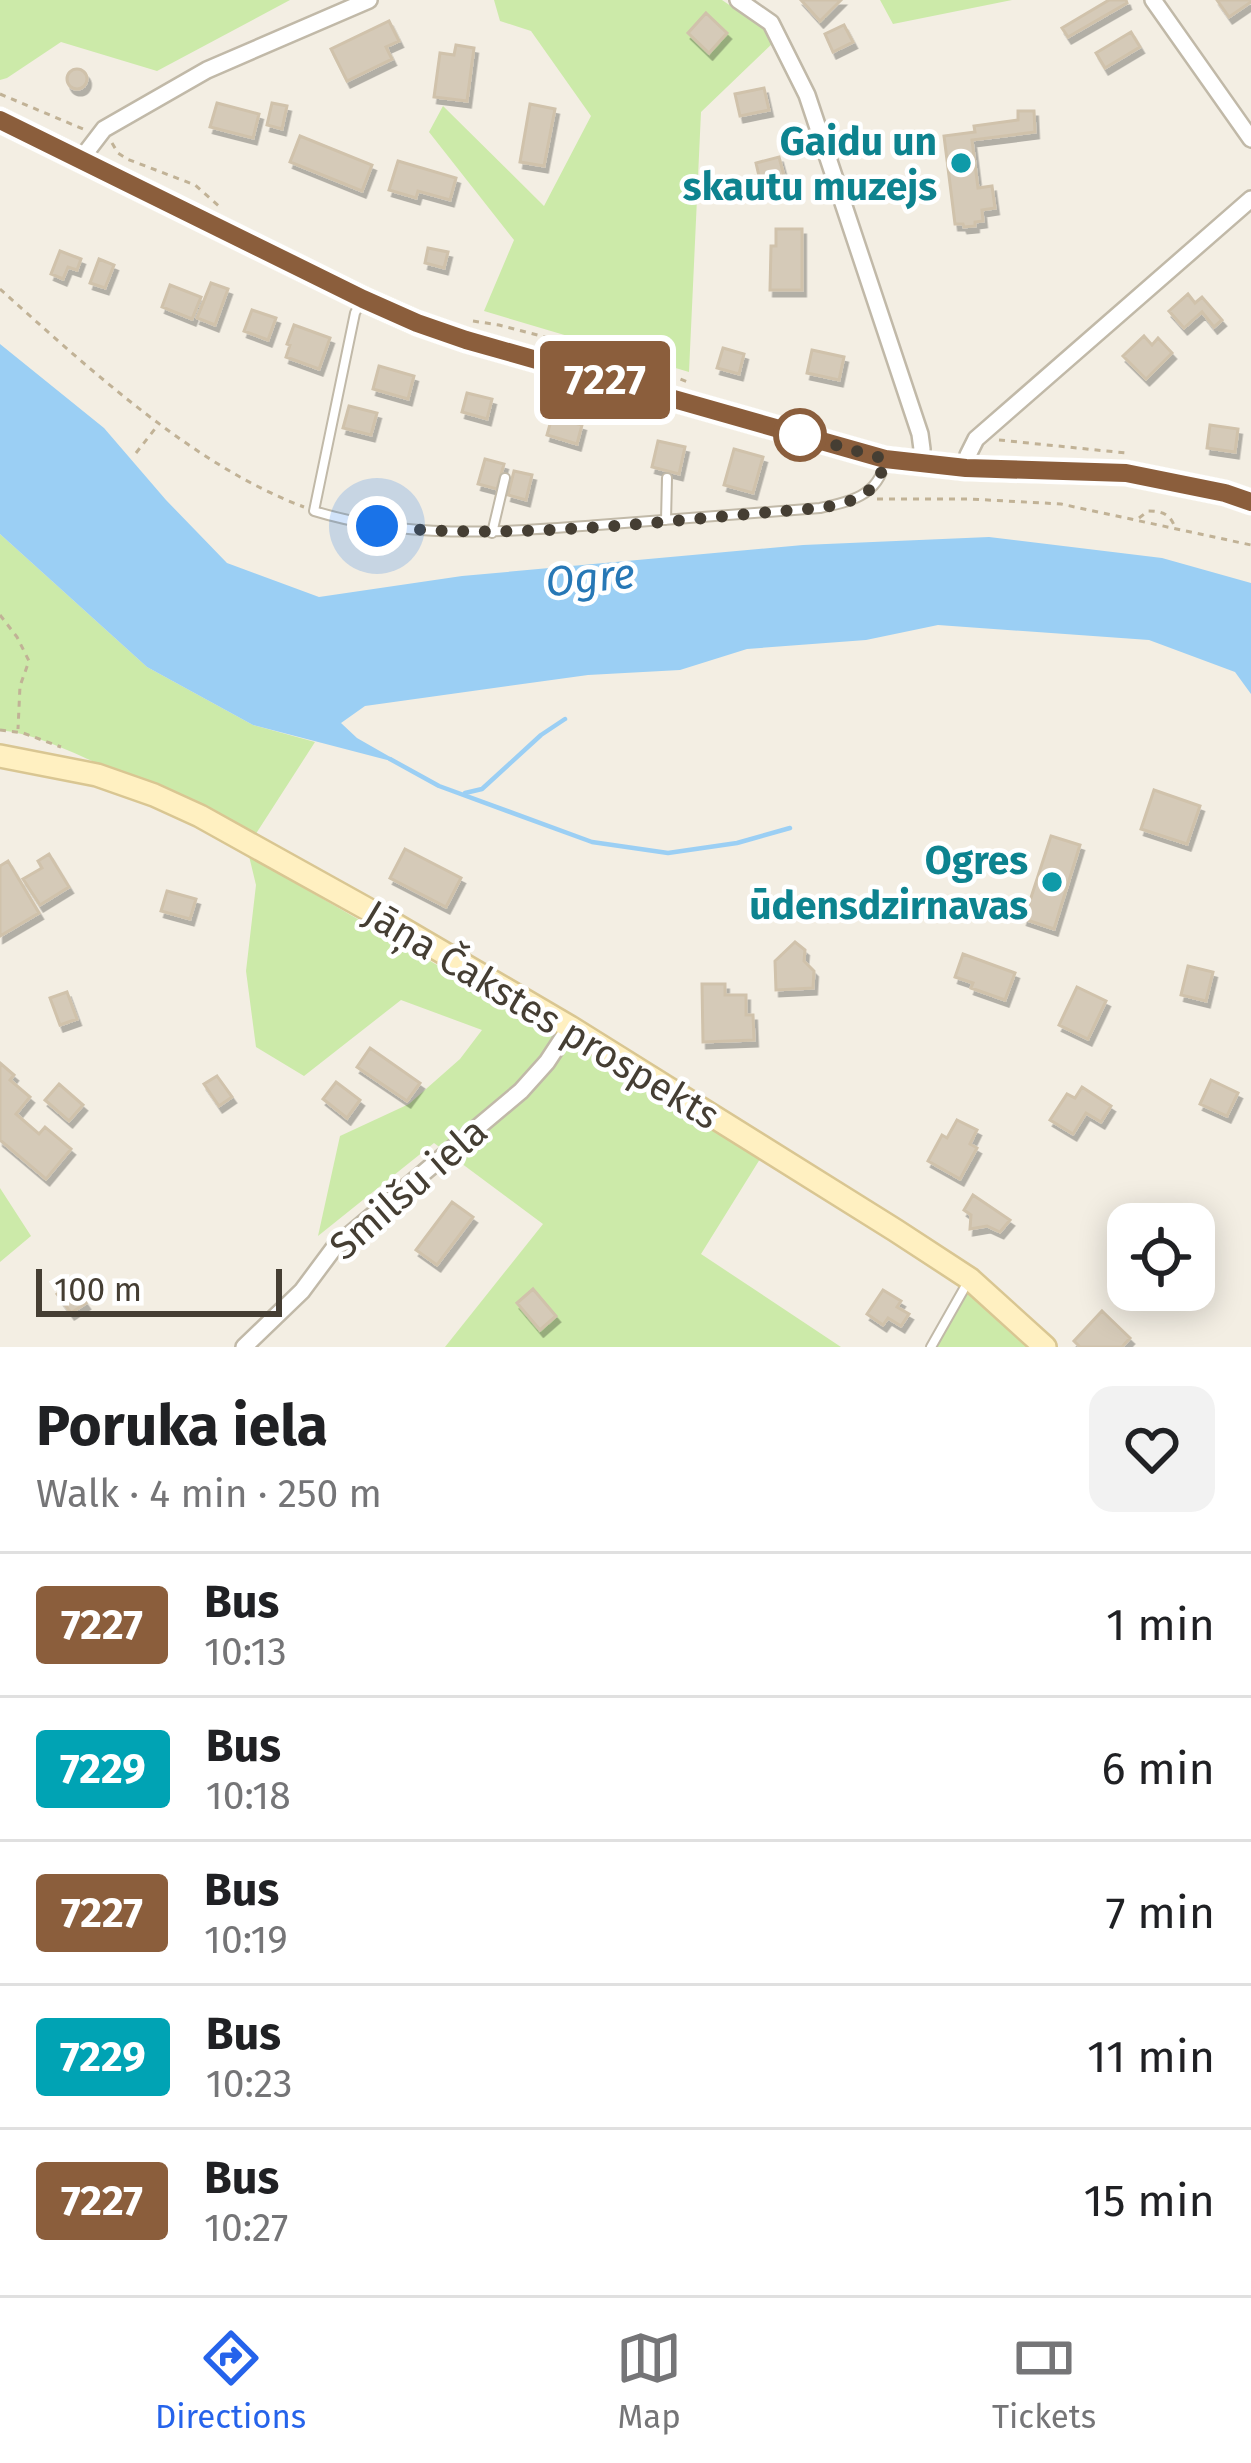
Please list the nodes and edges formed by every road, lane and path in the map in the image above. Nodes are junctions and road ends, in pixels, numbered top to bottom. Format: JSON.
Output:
{"nodes":[{"id":1,"x":370,"y":0,"type":"edge"},
{"id":2,"x":738,"y":0,"type":"edge"},
{"id":3,"x":1154,"y":0,"type":"edge"},
{"id":4,"x":0,"y":94,"type":"edge"},
{"id":5,"x":0,"y":119,"type":"edge"},
{"id":6,"x":104,"y":129,"type":"junction"},
{"id":7,"x":1251,"y":139,"type":"edge"},
{"id":8,"x":81,"y":159,"type":"junction"},
{"id":9,"x":1251,"y":199,"type":"edge"},
{"id":10,"x":225,"y":211,"type":"dead end"},
{"id":11,"x":0,"y":289,"type":"edge"},
{"id":12,"x":363,"y":299,"type":"junction"},
{"id":13,"x":464,"y":320,"type":"dead end"},
{"id":14,"x":687,"y":382,"type":"dead end"},
{"id":15,"x":159,"y":423,"type":"junction"},
{"id":16,"x":136,"y":454,"type":"dead end"},
{"id":17,"x":885,"y":459,"type":"junction"},
{"id":18,"x":916,"y":464,"type":"junction"},
{"id":19,"x":966,"y":468,"type":"junction"},
{"id":20,"x":506,"y":478,"type":"dead end"},
{"id":21,"x":667,"y":478,"type":"dead end"},
{"id":22,"x":857,"y":501,"type":"junction"},
{"id":23,"x":1251,"y":502,"type":"edge"},
{"id":24,"x":314,"y":511,"type":"junction"},
{"id":25,"x":1138,"y":519,"type":"junction"},
{"id":26,"x":666,"y":520,"type":"junction"},
{"id":27,"x":1174,"y":527,"type":"junction"},
{"id":28,"x":492,"y":533,"type":"junction"},
{"id":29,"x":1251,"y":545,"type":"edge"},
{"id":30,"x":0,"y":615,"type":"edge"},
{"id":31,"x":0,"y":730,"type":"edge"},
{"id":32,"x":0,"y":756,"type":"edge"},
{"id":33,"x":570,"y":1027,"type":"junction"},
{"id":34,"x":970,"y":1279,"type":"junction"},
{"id":35,"x":244,"y":1347,"type":"edge"},
{"id":36,"x":931,"y":1347,"type":"edge"},
{"id":37,"x":1045,"y":1347,"type":"edge"}],
"edges":[{"from":1,"to":6,"type":"street"},
{"from":2,"to":18,"type":"street"},
{"from":3,"to":7,"type":"street"},
{"from":4,"to":6,"type":"path"},
{"from":5,"to":8,"type":"main road"},
{"from":6,"to":8,"type":"street"},
{"from":6,"to":10,"type":"path"},
{"from":8,"to":12,"type":"main road"},
{"from":9,"to":19,"type":"street"},
{"from":11,"to":15,"type":"path"},
{"from":12,"to":17,"type":"main road"},
{"from":12,"to":24,"type":"lane"},
{"from":13,"to":14,"type":"path"},
{"from":15,"to":16,"type":"path"},
{"from":15,"to":24,"type":"path"},
{"from":17,"to":18,"type":"main road"},
{"from":17,"to":22,"type":"lane"},
{"from":18,"to":19,"type":"main road"},
{"from":19,"to":23,"type":"main road"},
{"from":20,"to":28,"type":"lane"},
{"from":21,"to":26,"type":"lane"},
{"from":22,"to":25,"type":"path"},
{"from":22,"to":26,"type":"lane"},
{"from":24,"to":28,"type":"lane"},
{"from":25,"to":27,"type":"path"},
{"from":25,"to":27,"type":"path"},
{"from":26,"to":28,"type":"lane"},
{"from":27,"to":29,"type":"path"},
{"from":30,"to":31,"type":"path"},
{"from":32,"to":33,"type":"main road","name":"Jāņa Čakstes prospekts"},
{"from":33,"to":34,"type":"main road","name":"Jāņa Čakstes prospekts"},
{"from":33,"to":35,"type":"street","name":"Smilšu iela"},
{"from":34,"to":36,"type":"lane"},
{"from":34,"to":37,"type":"main road","name":"Jāņa Čakstes prospekts"}]}
